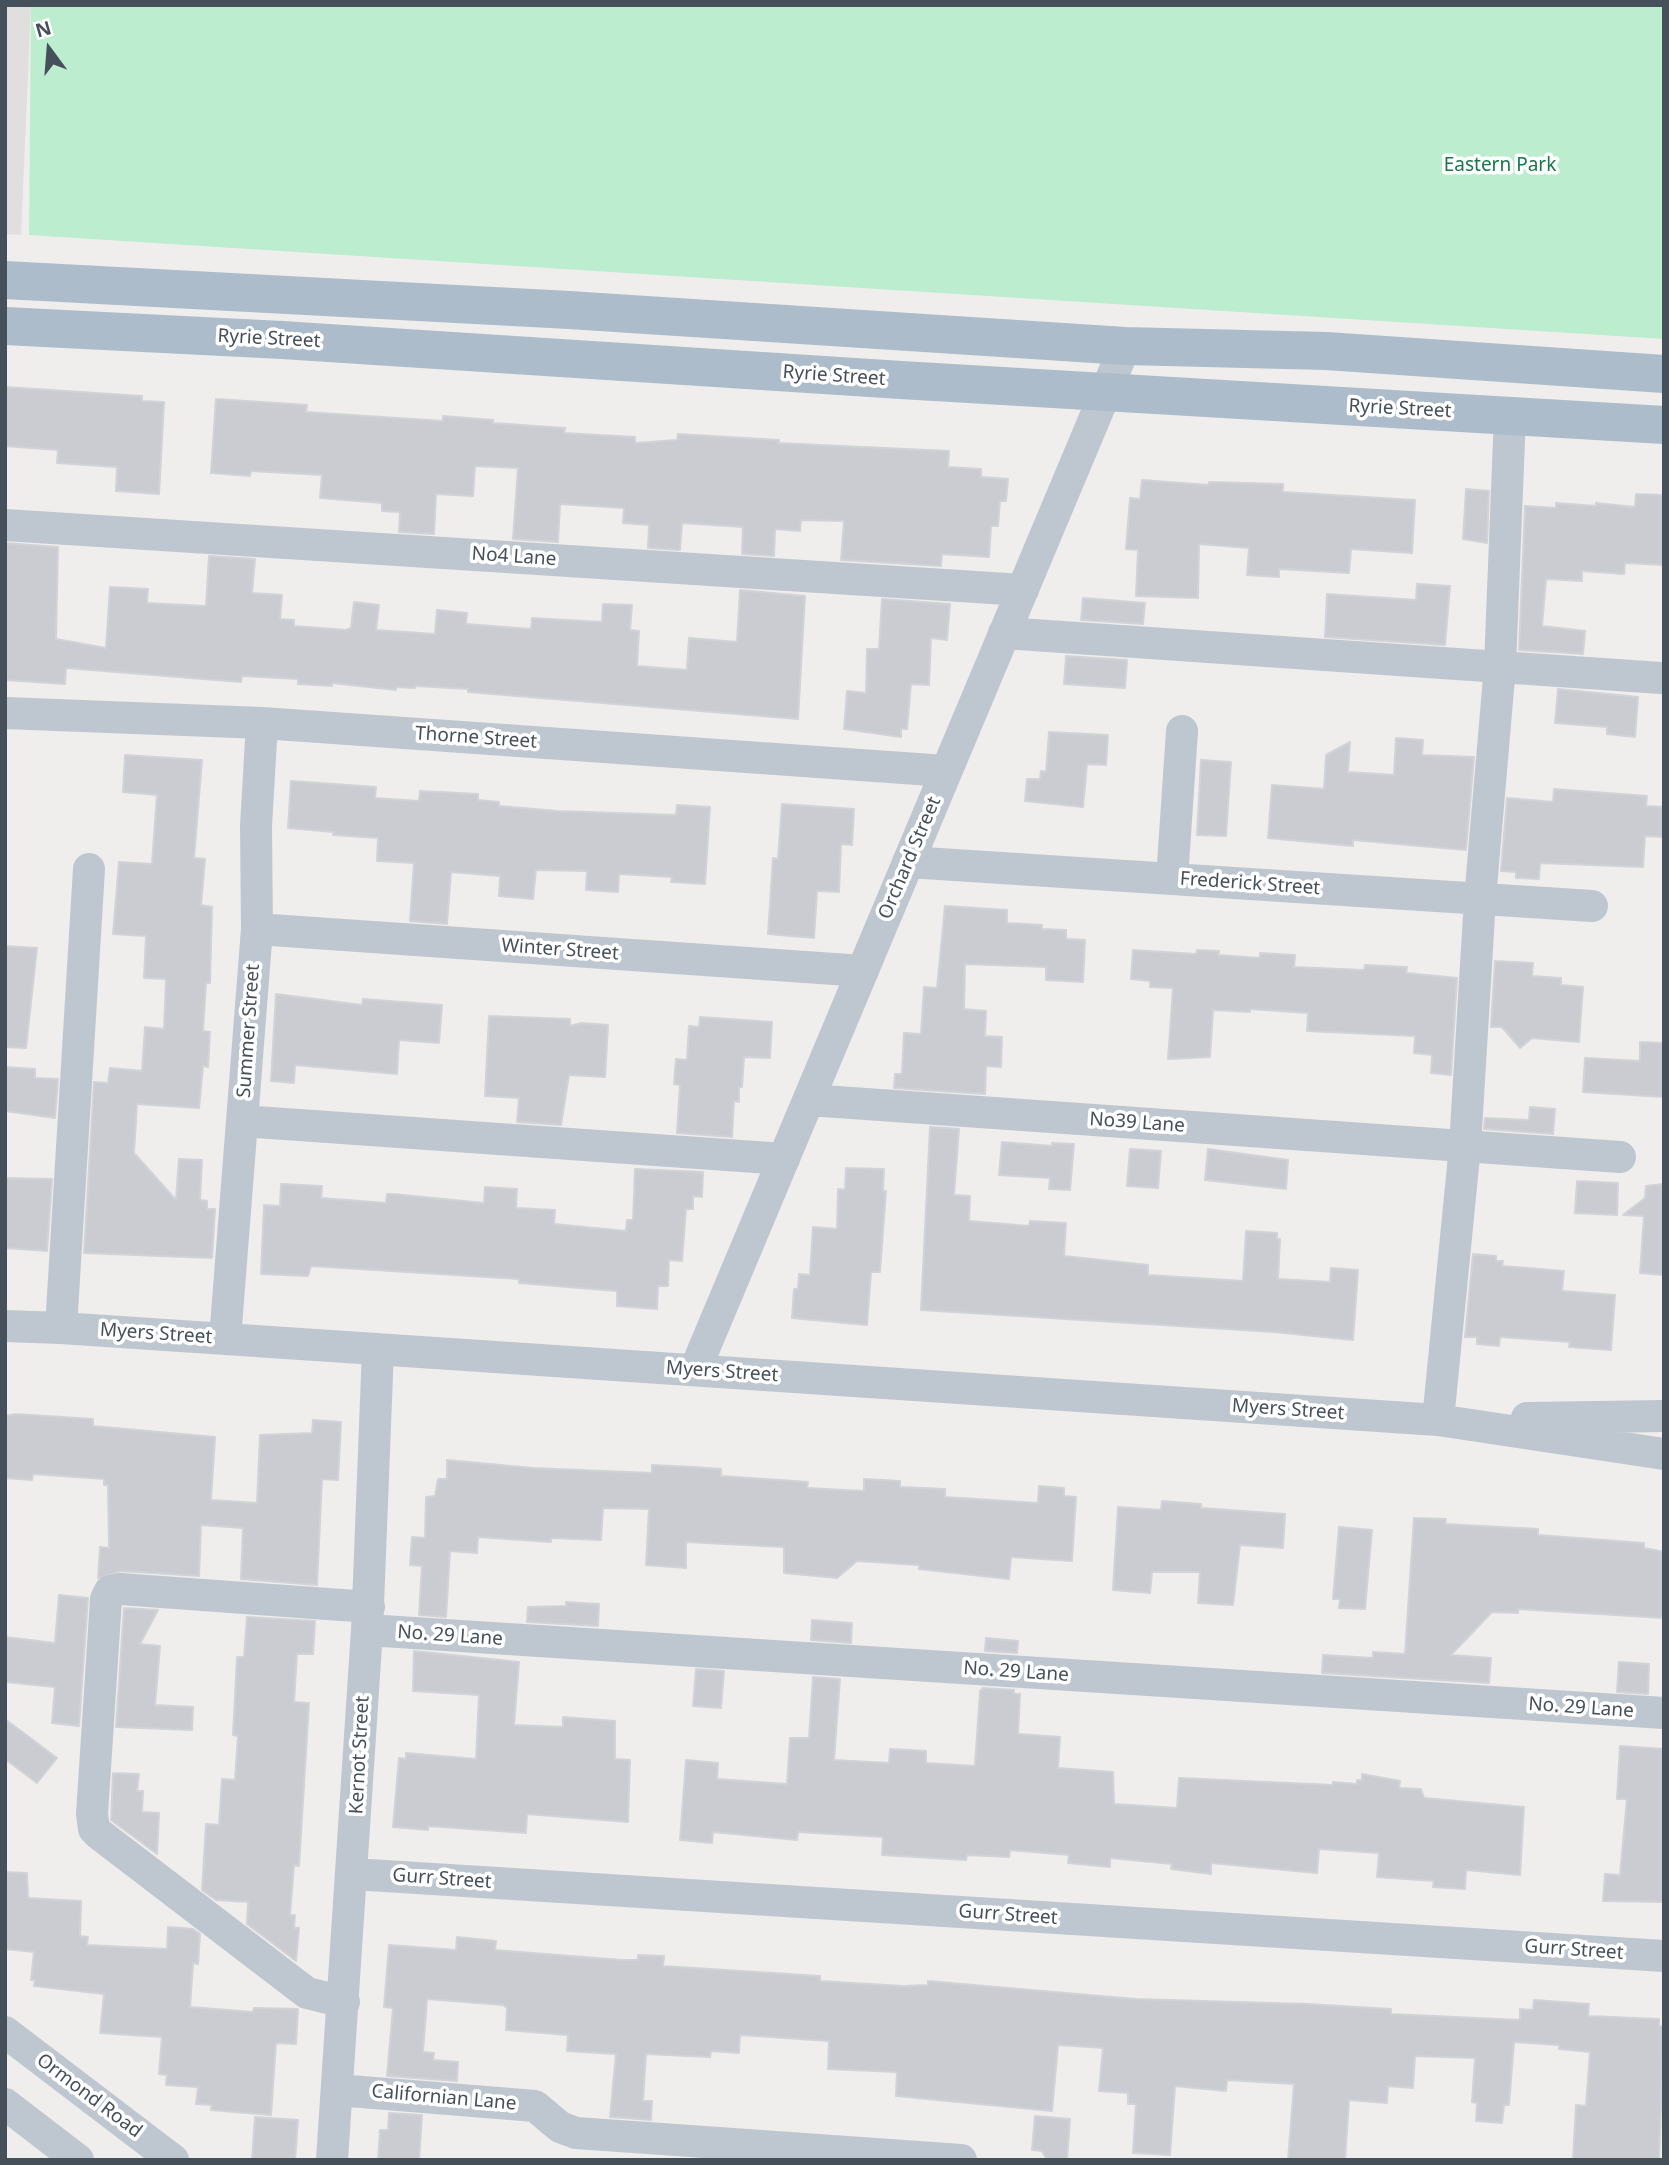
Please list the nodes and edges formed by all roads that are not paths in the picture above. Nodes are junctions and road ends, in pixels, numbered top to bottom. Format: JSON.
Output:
{"nodes":[{"id":1,"x":5,"y":280,"type":"edge"},
{"id":2,"x":5,"y":326,"type":"edge"},
{"id":3,"x":1125,"y":346,"type":"junction"},
{"id":4,"x":1664,"y":374,"type":"edge"},
{"id":5,"x":1107,"y":393,"type":"junction"},
{"id":6,"x":1510,"y":415,"type":"junction"},
{"id":7,"x":1664,"y":425,"type":"edge"},
{"id":8,"x":5,"y":525,"type":"edge"},
{"id":9,"x":1023,"y":590,"type":"junction"},
{"id":10,"x":1004,"y":633,"type":"junction"},
{"id":11,"x":1500,"y":666,"type":"junction"},
{"id":12,"x":1661,"y":678,"type":"dead end"},
{"id":13,"x":5,"y":713,"type":"edge"},
{"id":14,"x":262,"y":723,"type":"junction"},
{"id":15,"x":1182,"y":731,"type":"dead end"},
{"id":16,"x":946,"y":771,"type":"junction"},
{"id":17,"x":908,"y":862,"type":"junction"},
{"id":18,"x":89,"y":869,"type":"dead end"},
{"id":19,"x":1172,"y":879,"type":"junction"},
{"id":20,"x":1480,"y":899,"type":"junction"},
{"id":21,"x":1592,"y":906,"type":"dead end"},
{"id":22,"x":257,"y":929,"type":"junction"},
{"id":23,"x":863,"y":971,"type":"junction"},
{"id":24,"x":809,"y":1100,"type":"junction"},
{"id":25,"x":242,"y":1121,"type":"junction"},
{"id":26,"x":1465,"y":1146,"type":"junction"},
{"id":27,"x":1620,"y":1157,"type":"dead end"},
{"id":28,"x":784,"y":1159,"type":"junction"},
{"id":29,"x":5,"y":1326,"type":"edge"},
{"id":30,"x":61,"y":1328,"type":"junction"},
{"id":31,"x":225,"y":1339,"type":"junction"},
{"id":32,"x":379,"y":1349,"type":"junction"},
{"id":33,"x":695,"y":1370,"type":"junction"},
{"id":34,"x":1664,"y":1416,"type":"edge"},
{"id":35,"x":1438,"y":1420,"type":"junction"},
{"id":36,"x":1664,"y":1454,"type":"edge"},
{"id":37,"x":368,"y":1619,"type":"junction"},
{"id":38,"x":1664,"y":1713,"type":"edge"},
{"id":39,"x":353,"y":1874,"type":"junction"},
{"id":40,"x":1664,"y":1956,"type":"edge"},
{"id":41,"x":344,"y":2002,"type":"junction"},
{"id":42,"x":5,"y":2032,"type":"edge"},
{"id":43,"x":337,"y":2090,"type":"junction"},
{"id":44,"x":5,"y":2104,"type":"edge"},
{"id":45,"x":78,"y":2160,"type":"edge"},
{"id":46,"x":173,"y":2160,"type":"edge"},
{"id":47,"x":332,"y":2160,"type":"edge"},
{"id":48,"x":961,"y":2160,"type":"edge"}],
"edges":[{"from":1,"to":3,"type":"main road"},
{"from":2,"to":5,"type":"main road","name":"Ryrie Street"},
{"from":3,"to":4,"type":"main road"},
{"from":3,"to":5,"type":"street","name":"Orchard Street"},
{"from":5,"to":6,"type":"main road","name":"Ryrie Street"},
{"from":5,"to":9,"type":"street","name":"Orchard Street"},
{"from":6,"to":7,"type":"main road","name":"Ryrie Street"},
{"from":6,"to":11,"type":"street"},
{"from":8,"to":9,"type":"street","name":"No4 Lane"},
{"from":9,"to":10,"type":"street","name":"Orchard Street"},
{"from":10,"to":11,"type":"street"},
{"from":10,"to":16,"type":"street","name":"Orchard Street"},
{"from":11,"to":12,"type":"street"},
{"from":11,"to":20,"type":"street"},
{"from":13,"to":14,"type":"street","name":"Thorne Street"},
{"from":14,"to":16,"type":"street","name":"Thorne Street"},
{"from":14,"to":22,"type":"street","name":"Summer Street"},
{"from":15,"to":19,"type":"street"},
{"from":16,"to":17,"type":"street","name":"Orchard Street"},
{"from":17,"to":19,"type":"street","name":"Frederick Street"},
{"from":17,"to":23,"type":"street","name":"Orchard Street"},
{"from":18,"to":30,"type":"street"},
{"from":19,"to":20,"type":"street","name":"Frederick Street"},
{"from":20,"to":21,"type":"street","name":"Frederick Street"},
{"from":20,"to":26,"type":"street"},
{"from":22,"to":23,"type":"street","name":"Winter Street"},
{"from":22,"to":25,"type":"street","name":"Summer Street"},
{"from":23,"to":24,"type":"street","name":"Orchard Street"},
{"from":24,"to":26,"type":"street","name":"No39 Lane"},
{"from":24,"to":28,"type":"street","name":"Orchard Street"},
{"from":25,"to":28,"type":"street"},
{"from":25,"to":31,"type":"street","name":"Summer Street"},
{"from":26,"to":27,"type":"street","name":"No39 Lane"},
{"from":26,"to":35,"type":"street"},
{"from":28,"to":33,"type":"street","name":"Orchard Street"},
{"from":29,"to":30,"type":"street","name":"Myers Street"},
{"from":30,"to":31,"type":"street","name":"Myers Street"},
{"from":31,"to":32,"type":"street","name":"Myers Street"},
{"from":32,"to":33,"type":"street","name":"Myers Street"},
{"from":32,"to":37,"type":"street","name":"Kernot Street"},
{"from":33,"to":35,"type":"street","name":"Myers Street"},
{"from":34,"to":35,"type":"street","name":"Myers Street"},
{"from":35,"to":36,"type":"street","name":"Myers Street"},
{"from":37,"to":38,"type":"street","name":"No. 29 Lane"},
{"from":37,"to":39,"type":"street","name":"Kernot Street"},
{"from":37,"to":41,"type":"street","name":"No. 29 Lane"},
{"from":39,"to":40,"type":"street","name":"Gurr Street"},
{"from":39,"to":41,"type":"street","name":"Kernot Street"},
{"from":41,"to":43,"type":"street","name":"Kernot Street"},
{"from":42,"to":46,"type":"street","name":"Ormond Road"},
{"from":43,"to":47,"type":"street","name":"Kernot Street"},
{"from":43,"to":48,"type":"street","name":"Californian Lane"},
{"from":44,"to":45,"type":"street"}]}
